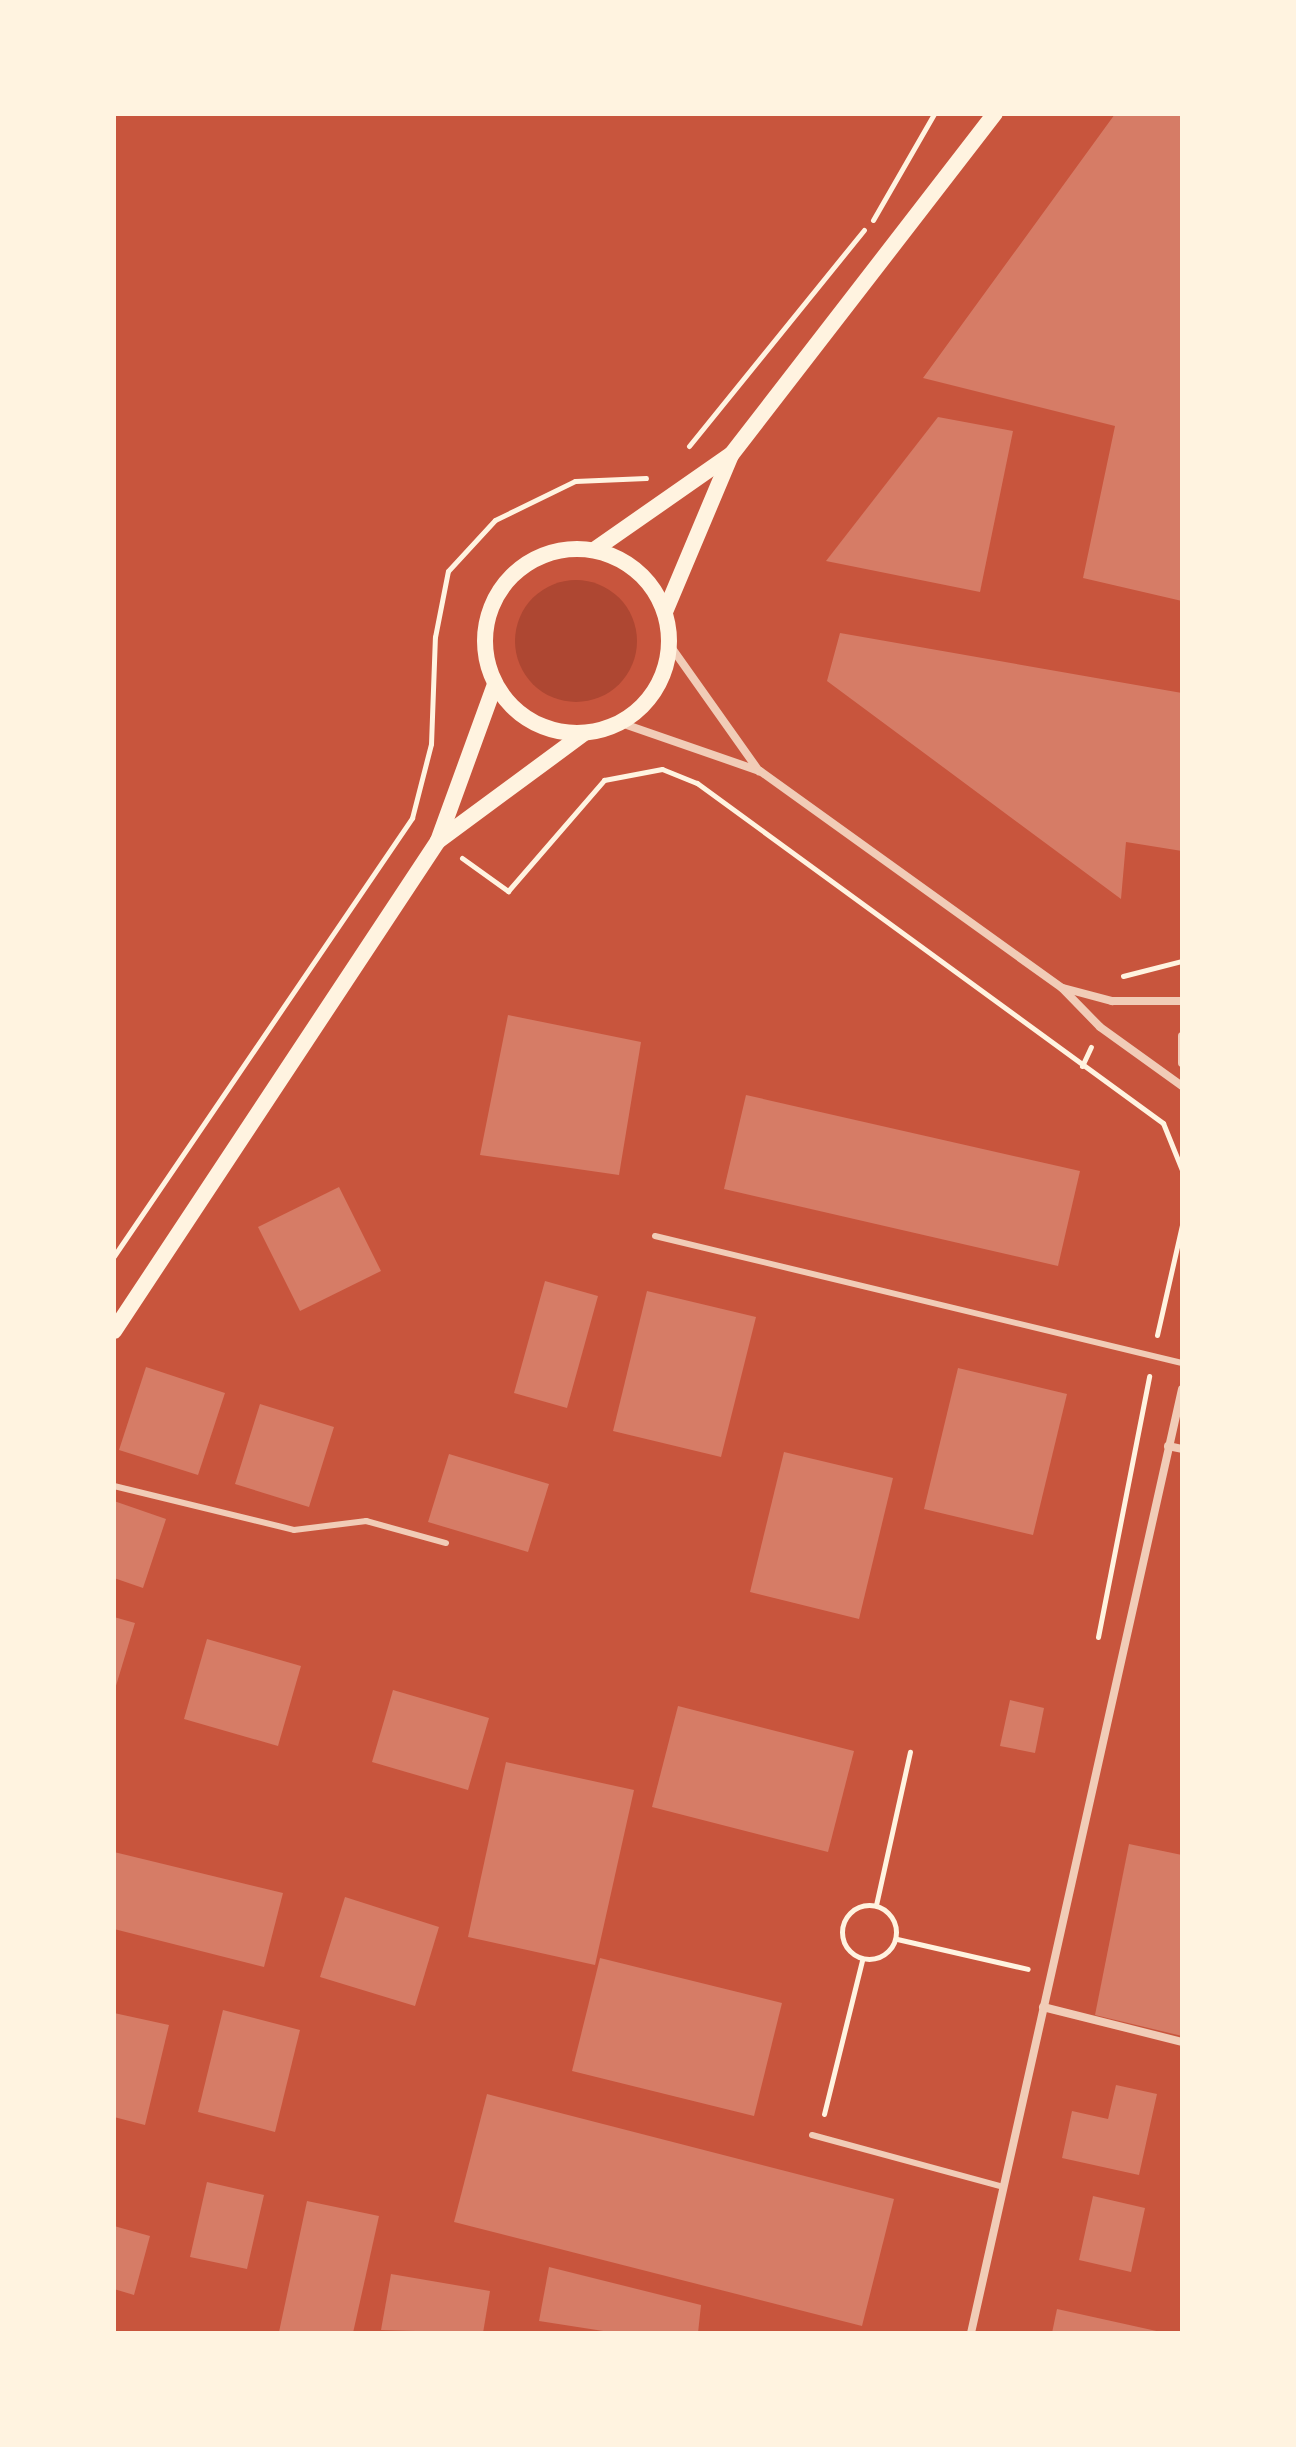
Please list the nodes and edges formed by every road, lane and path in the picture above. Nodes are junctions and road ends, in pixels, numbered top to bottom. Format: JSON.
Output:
{"nodes":[{"id":1,"x":995,"y":114,"type":"edge"},
{"id":2,"x":731,"y":455,"type":"junction"},
{"id":3,"x":594,"y":550,"type":"junction"},
{"id":4,"x":665,"y":612,"type":"junction"},
{"id":5,"x":669,"y":644,"type":"junction"},
{"id":6,"x":495,"y":684,"type":"junction"},
{"id":7,"x":621,"y":723,"type":"junction"},
{"id":8,"x":583,"y":734,"type":"junction"},
{"id":9,"x":760,"y":771,"type":"junction"},
{"id":10,"x":412,"y":818,"type":"dead end"},
{"id":11,"x":438,"y":841,"type":"junction"},
{"id":12,"x":1182,"y":961,"type":"edge"},
{"id":13,"x":1118,"y":987,"type":"dead end"},
{"id":14,"x":1062,"y":988,"type":"junction"},
{"id":15,"x":1182,"y":1001,"type":"edge"},
{"id":16,"x":1182,"y":1036,"type":"edge"},
{"id":17,"x":1093,"y":1042,"type":"dead end"},
{"id":18,"x":1182,"y":1063,"type":"edge"},
{"id":19,"x":1082,"y":1066,"type":"junction"},
{"id":20,"x":1182,"y":1086,"type":"edge"},
{"id":21,"x":1182,"y":1170,"type":"edge"},
{"id":22,"x":655,"y":1236,"type":"dead end"},
{"id":23,"x":114,"y":1331,"type":"edge"},
{"id":24,"x":1182,"y":1363,"type":"edge"},
{"id":25,"x":1182,"y":1389,"type":"edge"},
{"id":26,"x":1168,"y":1446,"type":"junction"},
{"id":27,"x":1182,"y":1449,"type":"edge"},
{"id":28,"x":114,"y":1486,"type":"edge"},
{"id":29,"x":446,"y":1543,"type":"dead end"},
{"id":30,"x":910,"y":1752,"type":"dead end"},
{"id":31,"x":876,"y":1905,"type":"junction"},
{"id":32,"x":897,"y":1939,"type":"junction"},
{"id":33,"x":862,"y":1960,"type":"junction"},
{"id":34,"x":1032,"y":1970,"type":"dead end"},
{"id":35,"x":1043,"y":2007,"type":"junction"},
{"id":36,"x":1182,"y":2042,"type":"edge"},
{"id":37,"x":822,"y":2124,"type":"dead end"},
{"id":38,"x":812,"y":2135,"type":"dead end"},
{"id":39,"x":1003,"y":2187,"type":"junction"},
{"id":40,"x":971,"y":2333,"type":"edge"}],
"edges":[{"from":1,"to":2,"type":"main road"},
{"from":2,"to":3,"type":"main road"},
{"from":2,"to":4,"type":"main road"},
{"from":3,"to":4,"type":"main road"},
{"from":3,"to":6,"type":"main road"},
{"from":4,"to":5,"type":"main road"},
{"from":5,"to":7,"type":"main road"},
{"from":5,"to":9,"type":"street"},
{"from":6,"to":8,"type":"main road"},
{"from":6,"to":11,"type":"main road"},
{"from":7,"to":8,"type":"main road"},
{"from":7,"to":9,"type":"street"},
{"from":8,"to":11,"type":"main road"},
{"from":9,"to":14,"type":"street"},
{"from":10,"to":11,"type":"path"},
{"from":11,"to":19,"type":"path"},
{"from":11,"to":23,"type":"main road"},
{"from":12,"to":13,"type":"path"},
{"from":14,"to":15,"type":"street"},
{"from":14,"to":20,"type":"street"},
{"from":16,"to":18,"type":"street"},
{"from":17,"to":19,"type":"path"},
{"from":19,"to":21,"type":"path"},
{"from":22,"to":24,"type":"lane"},
{"from":25,"to":26,"type":"street"},
{"from":26,"to":27,"type":"street"},
{"from":26,"to":35,"type":"street"},
{"from":28,"to":29,"type":"lane"},
{"from":30,"to":31,"type":"path"},
{"from":31,"to":32,"type":"path"},
{"from":31,"to":33,"type":"path"},
{"from":32,"to":33,"type":"path"},
{"from":32,"to":34,"type":"path"},
{"from":33,"to":37,"type":"path"},
{"from":35,"to":36,"type":"street"},
{"from":35,"to":39,"type":"street"},
{"from":38,"to":39,"type":"lane"},
{"from":39,"to":40,"type":"street"}]}
